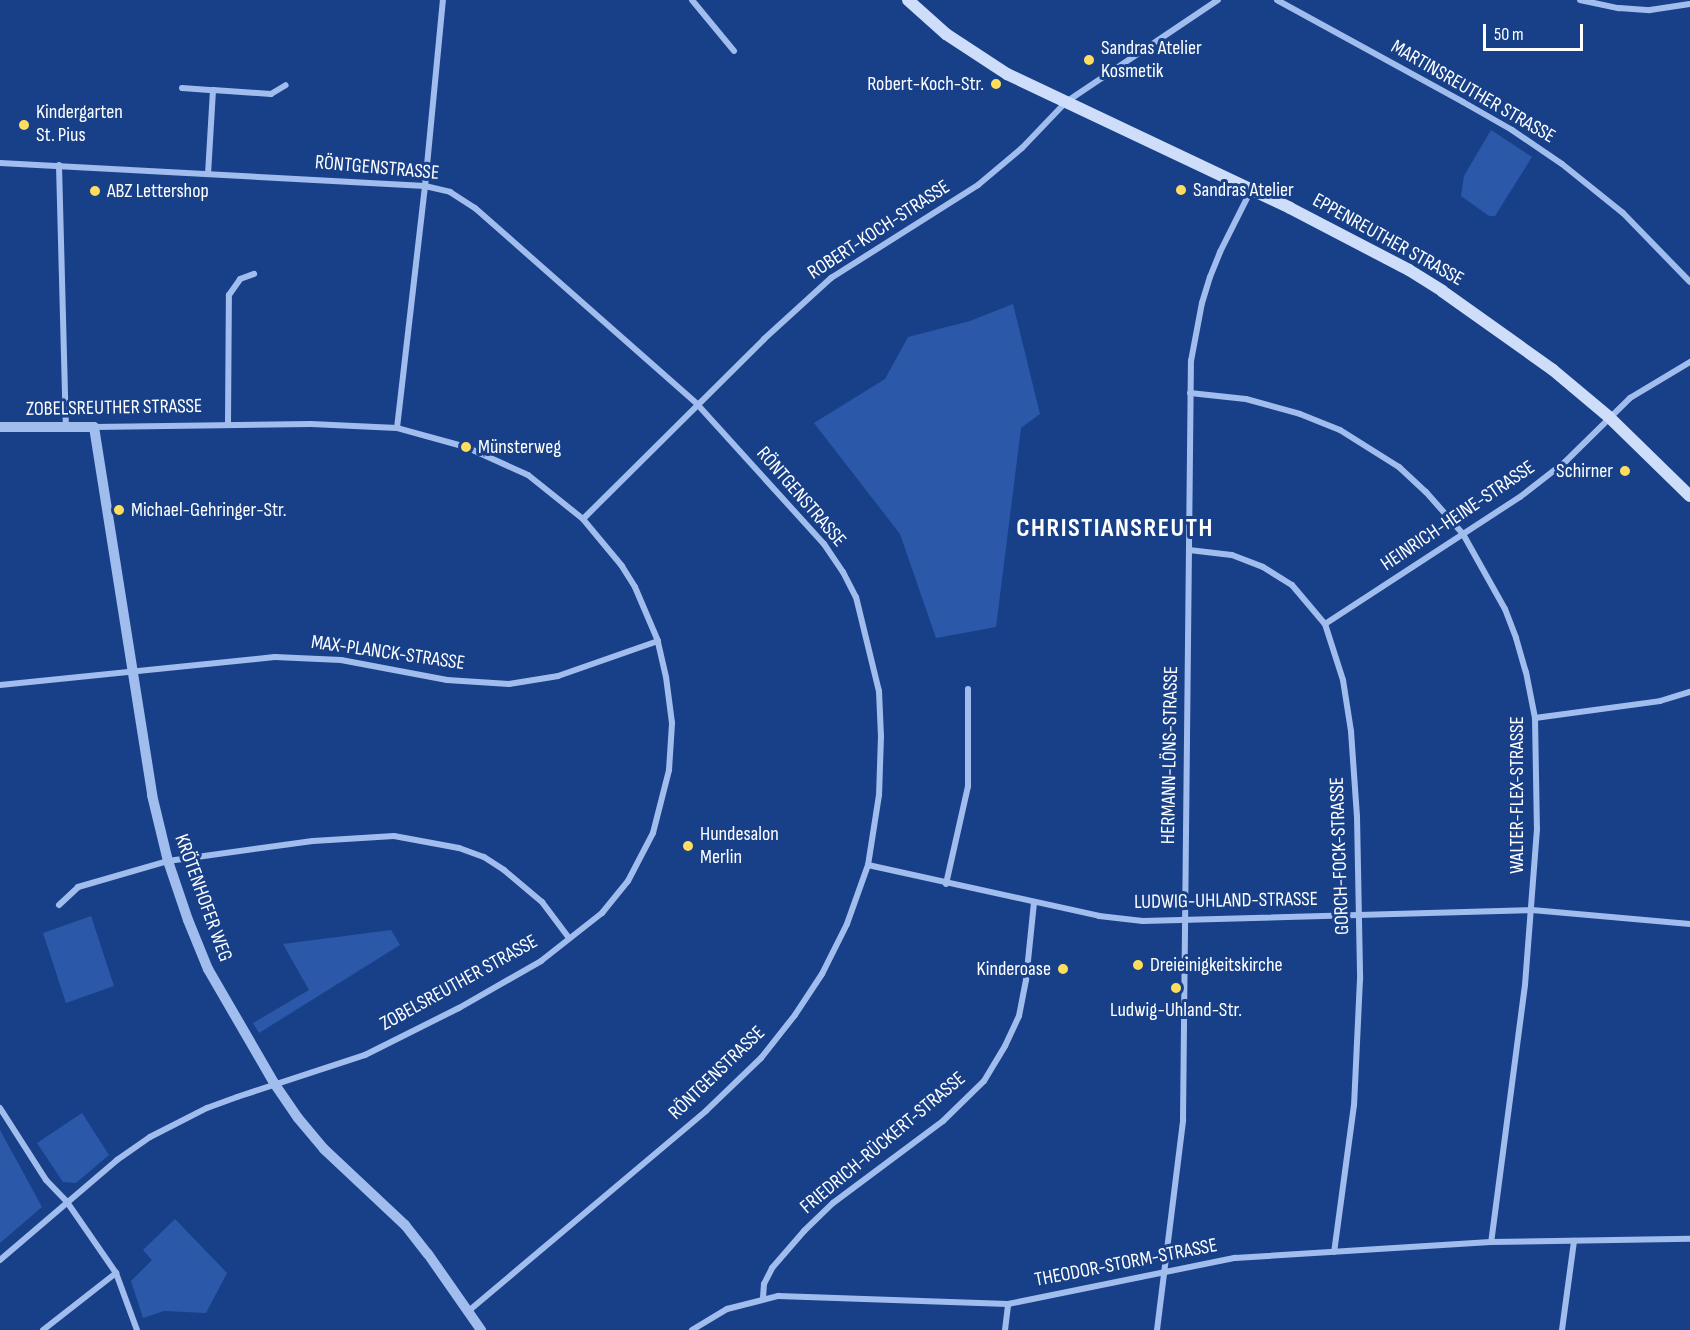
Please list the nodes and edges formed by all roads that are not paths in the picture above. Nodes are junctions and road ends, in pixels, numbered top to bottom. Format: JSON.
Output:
{"nodes":[{"id":1,"x":443,"y":0,"type":"edge"},
{"id":2,"x":692,"y":0,"type":"edge"},
{"id":3,"x":908,"y":0,"type":"edge"},
{"id":4,"x":1218,"y":0,"type":"edge"},
{"id":5,"x":1277,"y":0,"type":"edge"},
{"id":6,"x":1580,"y":0,"type":"edge"},
{"id":7,"x":1690,"y":4,"type":"edge"},
{"id":8,"x":734,"y":51,"type":"dead end"},
{"id":9,"x":286,"y":85,"type":"dead end"},
{"id":10,"x":182,"y":88,"type":"dead end"},
{"id":11,"x":213,"y":90,"type":"junction"},
{"id":12,"x":1066,"y":102,"type":"junction"},
{"id":13,"x":0,"y":163,"type":"edge"},
{"id":14,"x":59,"y":165,"type":"junction"},
{"id":15,"x":208,"y":173,"type":"junction"},
{"id":16,"x":425,"y":186,"type":"junction"},
{"id":17,"x":1251,"y":190,"type":"junction"},
{"id":18,"x":254,"y":274,"type":"dead end"},
{"id":19,"x":1690,"y":282,"type":"edge"},
{"id":20,"x":1690,"y":362,"type":"edge"},
{"id":21,"x":1190,"y":393,"type":"junction"},
{"id":22,"x":697,"y":404,"type":"junction"},
{"id":23,"x":1609,"y":417,"type":"junction"},
{"id":24,"x":228,"y":424,"type":"junction"},
{"id":25,"x":0,"y":427,"type":"edge"},
{"id":26,"x":66,"y":427,"type":"junction"},
{"id":27,"x":94,"y":427,"type":"junction"},
{"id":28,"x":397,"y":428,"type":"junction"},
{"id":29,"x":1690,"y":496,"type":"edge"},
{"id":30,"x":583,"y":519,"type":"junction"},
{"id":31,"x":1463,"y":534,"type":"junction"},
{"id":32,"x":1189,"y":550,"type":"junction"},
{"id":33,"x":1325,"y":624,"type":"junction"},
{"id":34,"x":658,"y":641,"type":"junction"},
{"id":35,"x":133,"y":672,"type":"junction"},
{"id":36,"x":0,"y":685,"type":"edge"},
{"id":37,"x":968,"y":688,"type":"dead end"},
{"id":38,"x":1690,"y":692,"type":"edge"},
{"id":39,"x":1535,"y":718,"type":"junction"},
{"id":40,"x":168,"y":861,"type":"junction"},
{"id":41,"x":868,"y":864,"type":"junction"},
{"id":42,"x":946,"y":884,"type":"junction"},
{"id":43,"x":1034,"y":903,"type":"junction"},
{"id":44,"x":59,"y":905,"type":"dead end"},
{"id":45,"x":1532,"y":910,"type":"junction"},
{"id":46,"x":1359,"y":915,"type":"junction"},
{"id":47,"x":1185,"y":920,"type":"junction"},
{"id":48,"x":1690,"y":924,"type":"edge"},
{"id":49,"x":569,"y":938,"type":"junction"},
{"id":50,"x":274,"y":1083,"type":"junction"},
{"id":51,"x":0,"y":1108,"type":"edge"},
{"id":52,"x":67,"y":1202,"type":"junction"},
{"id":53,"x":1690,"y":1239,"type":"edge"},
{"id":54,"x":1574,"y":1241,"type":"junction"},
{"id":55,"x":1491,"y":1242,"type":"junction"},
{"id":56,"x":1334,"y":1252,"type":"junction"},
{"id":57,"x":0,"y":1260,"type":"edge"},
{"id":58,"x":1166,"y":1270,"type":"junction"},
{"id":59,"x":116,"y":1273,"type":"junction"},
{"id":60,"x":763,"y":1298,"type":"junction"},
{"id":61,"x":1008,"y":1304,"type":"junction"},
{"id":62,"x":466,"y":1312,"type":"junction"},
{"id":63,"x":43,"y":1330,"type":"edge"},
{"id":64,"x":137,"y":1330,"type":"edge"},
{"id":65,"x":481,"y":1330,"type":"edge"},
{"id":66,"x":692,"y":1330,"type":"edge"},
{"id":67,"x":1005,"y":1330,"type":"edge"},
{"id":68,"x":1157,"y":1330,"type":"edge"},
{"id":69,"x":1562,"y":1330,"type":"edge"}],
"edges":[{"from":1,"to":16,"type":"street"},
{"from":2,"to":8,"type":"street"},
{"from":3,"to":12,"type":"main road","name":"EPPENREUTHER STRASSE"},
{"from":4,"to":12,"type":"street","name":"ROBERT-KOCH-STRASSE"},
{"from":5,"to":19,"type":"street","name":"MARTINSREUTHER STRASSE"},
{"from":6,"to":7,"type":"street"},
{"from":9,"to":11,"type":"street"},
{"from":10,"to":11,"type":"street"},
{"from":11,"to":15,"type":"street"},
{"from":12,"to":17,"type":"main road","name":"EPPENREUTHER STRASSE"},
{"from":12,"to":22,"type":"street","name":"ROBERT-KOCH-STRASSE"},
{"from":13,"to":14,"type":"street","name":"RÖNTGENSTRASSE"},
{"from":14,"to":15,"type":"street","name":"RÖNTGENSTRASSE"},
{"from":14,"to":26,"type":"street"},
{"from":15,"to":16,"type":"street","name":"RÖNTGENSTRASSE"},
{"from":16,"to":22,"type":"street","name":"RÖNTGENSTRASSE"},
{"from":16,"to":28,"type":"street"},
{"from":17,"to":21,"type":"street","name":"HERMANN-LÖNS-STRASSE"},
{"from":17,"to":23,"type":"main road","name":"EPPENREUTHER STRASSE"},
{"from":18,"to":24,"type":"street","name":"ZOBELSREUTHER STRASSE"},
{"from":20,"to":23,"type":"street","name":"HEINRICH-HEINE-STRASSE"},
{"from":21,"to":31,"type":"street","name":"WALTER-FLEX-STRASSE"},
{"from":21,"to":32,"type":"street","name":"HERMANN-LÖNS-STRASSE"},
{"from":22,"to":30,"type":"street","name":"ROBERT-KOCH-STRASSE"},
{"from":22,"to":41,"type":"street","name":"RÖNTGENSTRASSE"},
{"from":23,"to":29,"type":"main road","name":"EPPENREUTHER STRASSE"},
{"from":23,"to":31,"type":"street","name":"HEINRICH-HEINE-STRASSE"},
{"from":24,"to":27,"type":"street","name":"ZOBELSREUTHER STRASSE"},
{"from":24,"to":28,"type":"street","name":"ZOBELSREUTHER STRASSE"},
{"from":25,"to":26,"type":"street","name":"ZOBELSREUTHER STRASSE"},
{"from":26,"to":27,"type":"street","name":"ZOBELSREUTHER STRASSE"},
{"from":27,"to":35,"type":"street","name":"KRÖTENHOFER WEG"},
{"from":28,"to":30,"type":"street","name":"ZOBELSREUTHER STRASSE"},
{"from":30,"to":34,"type":"street","name":"ZOBELSREUTHER STRASSE"},
{"from":31,"to":33,"type":"street","name":"HEINRICH-HEINE-STRASSE"},
{"from":31,"to":39,"type":"street","name":"WALTER-FLEX-STRASSE"},
{"from":32,"to":33,"type":"street","name":"GORCH-FOCK-STRASSE"},
{"from":32,"to":47,"type":"street","name":"HERMANN-LÖNS-STRASSE"},
{"from":33,"to":46,"type":"street","name":"GORCH-FOCK-STRASSE"},
{"from":34,"to":35,"type":"street","name":"MAX-PLANCK-STRASSE"},
{"from":34,"to":49,"type":"street","name":"ZOBELSREUTHER STRASSE"},
{"from":35,"to":36,"type":"street","name":"MAX-PLANCK-STRASSE"},
{"from":35,"to":40,"type":"street","name":"KRÖTENHOFER WEG"},
{"from":37,"to":42,"type":"street"},
{"from":38,"to":39,"type":"street"},
{"from":39,"to":45,"type":"street","name":"WALTER-FLEX-STRASSE"},
{"from":40,"to":44,"type":"street"},
{"from":40,"to":49,"type":"street"},
{"from":40,"to":50,"type":"street","name":"KRÖTENHOFER WEG"},
{"from":41,"to":42,"type":"street","name":"LUDWIG-UHLAND-STRASSE"},
{"from":41,"to":62,"type":"street","name":"RÖNTGENSTRASSE"},
{"from":42,"to":43,"type":"street","name":"LUDWIG-UHLAND-STRASSE"},
{"from":43,"to":47,"type":"street","name":"LUDWIG-UHLAND-STRASSE"},
{"from":43,"to":60,"type":"street","name":"FRIEDRICH-RÜCKERT-STRASSE"},
{"from":45,"to":46,"type":"street","name":"LUDWIG-UHLAND-STRASSE"},
{"from":45,"to":48,"type":"street","name":"LUDWIG-UHLAND-STRASSE"},
{"from":45,"to":55,"type":"street","name":"WALTER-FLEX-STRASSE"},
{"from":46,"to":47,"type":"street","name":"LUDWIG-UHLAND-STRASSE"},
{"from":46,"to":56,"type":"street","name":"GORCH-FOCK-STRASSE"},
{"from":47,"to":58,"type":"street","name":"HERMANN-LÖNS-STRASSE"},
{"from":49,"to":50,"type":"street","name":"ZOBELSREUTHER STRASSE"},
{"from":50,"to":52,"type":"street","name":"ZOBELSREUTHER STRASSE"},
{"from":50,"to":62,"type":"street","name":"KRÖTENHOFER WEG"},
{"from":51,"to":52,"type":"street"},
{"from":52,"to":57,"type":"street","name":"ZOBELSREUTHER STRASSE"},
{"from":52,"to":59,"type":"street"},
{"from":53,"to":54,"type":"street","name":"THEODOR-STORM-STRASSE"},
{"from":54,"to":55,"type":"street","name":"THEODOR-STORM-STRASSE"},
{"from":54,"to":69,"type":"street"},
{"from":55,"to":56,"type":"street","name":"THEODOR-STORM-STRASSE"},
{"from":56,"to":58,"type":"street","name":"THEODOR-STORM-STRASSE"},
{"from":58,"to":61,"type":"street","name":"THEODOR-STORM-STRASSE"},
{"from":58,"to":68,"type":"street","name":"HERMANN-LÖNS-STRASSE"},
{"from":59,"to":63,"type":"street"},
{"from":59,"to":64,"type":"street"},
{"from":60,"to":61,"type":"street","name":"THEODOR-STORM-STRASSE"},
{"from":60,"to":66,"type":"street","name":"THEODOR-STORM-STRASSE"},
{"from":61,"to":67,"type":"street"},
{"from":62,"to":65,"type":"street","name":"KRÖTENHOFER WEG"}]}
